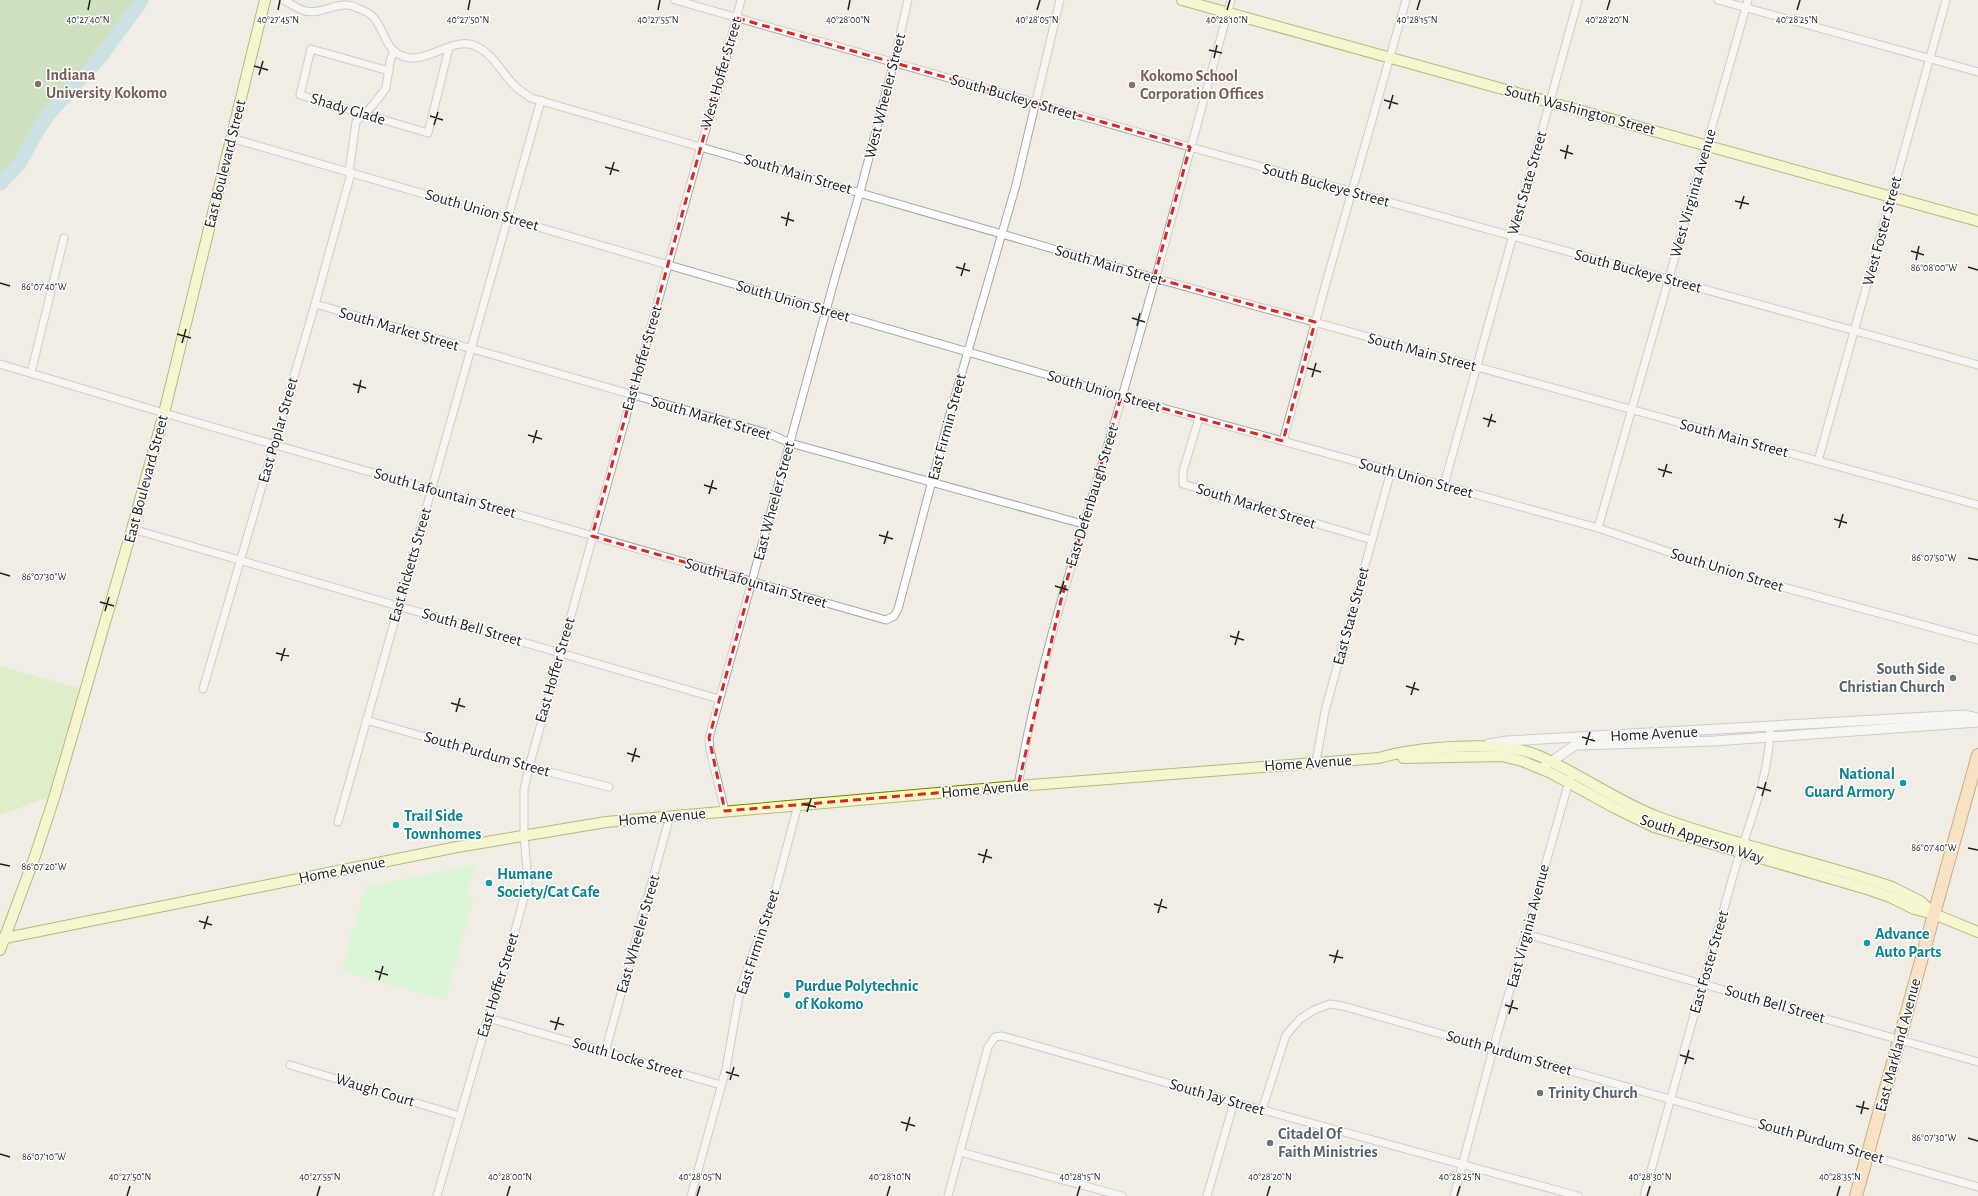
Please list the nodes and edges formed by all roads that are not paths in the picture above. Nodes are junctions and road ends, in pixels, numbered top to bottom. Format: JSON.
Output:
{"nodes":[{"id":1,"x":266,"y":0,"type":"edge"},
{"id":2,"x":283,"y":0,"type":"edge"},
{"id":3,"x":675,"y":0,"type":"edge"},
{"id":4,"x":741,"y":0,"type":"edge"},
{"id":5,"x":908,"y":0,"type":"edge"},
{"id":6,"x":1060,"y":0,"type":"edge"},
{"id":7,"x":1182,"y":0,"type":"edge"},
{"id":8,"x":1231,"y":0,"type":"edge"},
{"id":9,"x":1406,"y":0,"type":"edge"},
{"id":10,"x":1578,"y":0,"type":"edge"},
{"id":11,"x":1718,"y":0,"type":"edge"},
{"id":12,"x":1748,"y":0,"type":"edge"},
{"id":13,"x":1946,"y":0,"type":"edge"},
{"id":14,"x":1746,"y":8,"type":"junction"},
{"id":15,"x":1227,"y":12,"type":"junction"},
{"id":16,"x":737,"y":18,"type":"junction"},
{"id":17,"x":449,"y":48,"type":"junction"},
{"id":18,"x":394,"y":51,"type":"junction"},
{"id":19,"x":1390,"y":57,"type":"junction"},
{"id":20,"x":1930,"y":59,"type":"junction"},
{"id":21,"x":894,"y":62,"type":"junction"},
{"id":22,"x":389,"y":71,"type":"junction"},
{"id":23,"x":1978,"y":72,"type":"edge"},
{"id":24,"x":541,"y":100,"type":"junction"},
{"id":25,"x":1551,"y":102,"type":"junction"},
{"id":26,"x":1036,"y":103,"type":"junction"},
{"id":27,"x":364,"y":113,"type":"junction"},
{"id":28,"x":231,"y":138,"type":"junction"},
{"id":29,"x":1707,"y":145,"type":"junction"},
{"id":30,"x":701,"y":146,"type":"junction"},
{"id":31,"x":1190,"y":147,"type":"junction"},
{"id":32,"x":349,"y":172,"type":"junction"},
{"id":33,"x":860,"y":192,"type":"junction"},
{"id":34,"x":1353,"y":192,"type":"junction"},
{"id":35,"x":1891,"y":196,"type":"junction"},
{"id":36,"x":508,"y":218,"type":"junction"},
{"id":37,"x":1978,"y":221,"type":"edge"},
{"id":38,"x":1002,"y":234,"type":"junction"},
{"id":39,"x":1512,"y":236,"type":"junction"},
{"id":40,"x":64,"y":238,"type":"dead end"},
{"id":41,"x":668,"y":265,"type":"junction"},
{"id":42,"x":1154,"y":278,"type":"junction"},
{"id":43,"x":1668,"y":279,"type":"junction"},
{"id":44,"x":315,"y":304,"type":"junction"},
{"id":45,"x":827,"y":310,"type":"junction"},
{"id":46,"x":1315,"y":322,"type":"junction"},
{"id":47,"x":1855,"y":331,"type":"junction"},
{"id":48,"x":470,"y":349,"type":"junction"},
{"id":49,"x":968,"y":352,"type":"junction"},
{"id":50,"x":0,"y":364,"type":"edge"},
{"id":51,"x":1978,"y":365,"type":"edge"},
{"id":52,"x":1476,"y":367,"type":"junction"},
{"id":53,"x":31,"y":373,"type":"junction"},
{"id":54,"x":632,"y":395,"type":"junction"},
{"id":55,"x":1122,"y":397,"type":"junction"},
{"id":56,"x":1632,"y":410,"type":"junction"},
{"id":57,"x":164,"y":413,"type":"junction"},
{"id":58,"x":1199,"y":418,"type":"junction"},
{"id":59,"x":1283,"y":441,"type":"junction"},
{"id":60,"x":790,"y":443,"type":"junction"},
{"id":61,"x":275,"y":444,"type":"junction"},
{"id":62,"x":1818,"y":461,"type":"junction"},
{"id":63,"x":1391,"y":471,"type":"junction"},
{"id":64,"x":932,"y":483,"type":"junction"},
{"id":65,"x":1444,"y":486,"type":"junction"},
{"id":66,"x":432,"y":490,"type":"junction"},
{"id":67,"x":1978,"y":505,"type":"edge"},
{"id":68,"x":1083,"y":524,"type":"junction"},
{"id":69,"x":1598,"y":528,"type":"junction"},
{"id":70,"x":132,"y":529,"type":"junction"},
{"id":71,"x":592,"y":536,"type":"junction"},
{"id":72,"x":1372,"y":540,"type":"junction"},
{"id":73,"x":239,"y":560,"type":"junction"},
{"id":74,"x":752,"y":581,"type":"junction"},
{"id":75,"x":398,"y":606,"type":"junction"},
{"id":76,"x":890,"y":618,"type":"joint"},
{"id":77,"x":1978,"y":640,"type":"edge"},
{"id":78,"x":561,"y":652,"type":"junction"},
{"id":79,"x":203,"y":688,"type":"dead end"},
{"id":80,"x":719,"y":699,"type":"junction"},
{"id":81,"x":1978,"y":718,"type":"edge"},
{"id":82,"x":366,"y":720,"type":"junction"},
{"id":83,"x":1978,"y":722,"type":"edge"},
{"id":84,"x":1770,"y":732,"type":"junction"},
{"id":85,"x":1476,"y":746,"type":"junction"},
{"id":86,"x":1978,"y":755,"type":"edge"},
{"id":87,"x":1379,"y":758,"type":"junction"},
{"id":88,"x":1316,"y":762,"type":"junction"},
{"id":89,"x":1551,"y":762,"type":"junction"},
{"id":90,"x":529,"y":767,"type":"junction"},
{"id":91,"x":1541,"y":768,"type":"junction"},
{"id":92,"x":1572,"y":772,"type":"junction"},
{"id":93,"x":1568,"y":783,"type":"junction"},
{"id":94,"x":1018,"y":786,"type":"junction"},
{"id":95,"x":609,"y":787,"type":"dead end"},
{"id":96,"x":1974,"y":787,"type":"edge"},
{"id":97,"x":798,"y":805,"type":"junction"},
{"id":98,"x":725,"y":811,"type":"junction"},
{"id":99,"x":670,"y":816,"type":"junction"},
{"id":100,"x":338,"y":822,"type":"dead end"},
{"id":101,"x":524,"y":835,"type":"junction"},
{"id":102,"x":1743,"y":843,"type":"junction"},
{"id":103,"x":1740,"y":853,"type":"junction"},
{"id":104,"x":1934,"y":914,"type":"junction"},
{"id":105,"x":1978,"y":932,"type":"edge"},
{"id":106,"x":1526,"y":934,"type":"junction"},
{"id":107,"x":2,"y":938,"type":"edge"},
{"id":108,"x":0,"y":950,"type":"edge"},
{"id":109,"x":1703,"y":984,"type":"junction"},
{"id":110,"x":488,"y":1018,"type":"junction"},
{"id":111,"x":1899,"y":1039,"type":"junction"},
{"id":112,"x":1493,"y":1049,"type":"junction"},
{"id":113,"x":605,"y":1052,"type":"junction"},
{"id":114,"x":1978,"y":1062,"type":"edge"},
{"id":115,"x":290,"y":1064,"type":"dead end"},
{"id":116,"x":722,"y":1085,"type":"junction"},
{"id":117,"x":1672,"y":1099,"type":"junction"},
{"id":118,"x":1234,"y":1102,"type":"junction"},
{"id":119,"x":1262,"y":1110,"type":"junction"},
{"id":120,"x":460,"y":1116,"type":"junction"},
{"id":121,"x":960,"y":1152,"type":"junction"},
{"id":122,"x":1868,"y":1155,"type":"junction"},
{"id":123,"x":1462,"y":1164,"type":"junction"},
{"id":124,"x":1978,"y":1186,"type":"edge"},
{"id":125,"x":437,"y":1196,"type":"edge"},
{"id":126,"x":691,"y":1196,"type":"edge"},
{"id":127,"x":948,"y":1196,"type":"edge"},
{"id":128,"x":1122,"y":1196,"type":"edge"},
{"id":129,"x":1207,"y":1196,"type":"edge"},
{"id":130,"x":1454,"y":1196,"type":"edge"},
{"id":131,"x":1578,"y":1196,"type":"edge"},
{"id":132,"x":1644,"y":1196,"type":"edge"},
{"id":133,"x":1856,"y":1196,"type":"edge"}],
"edges":[{"from":1,"to":28,"type":"main road","name":"East Boulevard Street"},
{"from":2,"to":18,"type":"street"},
{"from":3,"to":16,"type":"street","name":"South Buckeye Street"},
{"from":4,"to":16,"type":"street","name":"West Hoffer Street"},
{"from":5,"to":21,"type":"street","name":"West Wheeler Street"},
{"from":6,"to":26,"type":"street","name":"East Firmin Street"},
{"from":7,"to":15,"type":"main road","name":"South Washington Street"},
{"from":8,"to":15,"type":"street","name":"East Defenbaugh Street"},
{"from":9,"to":19,"type":"street"},
{"from":10,"to":25,"type":"street","name":"West State Street"},
{"from":11,"to":14,"type":"street"},
{"from":12,"to":14,"type":"street","name":"West Virginia Avenue"},
{"from":13,"to":20,"type":"street","name":"West Foster Street"},
{"from":14,"to":20,"type":"street"},
{"from":14,"to":29,"type":"street","name":"West Virginia Avenue"},
{"from":15,"to":19,"type":"main road","name":"South Washington Street"},
{"from":15,"to":31,"type":"street","name":"East Defenbaugh Street"},
{"from":16,"to":21,"type":"street","name":"South Buckeye Street"},
{"from":16,"to":30,"type":"street","name":"West Hoffer Street"},
{"from":17,"to":18,"type":"street","name":"South Main Street"},
{"from":17,"to":24,"type":"street","name":"South Main Street"},
{"from":17,"to":27,"type":"street","name":"Shady Glade"},
{"from":18,"to":22,"type":"street","name":"East Poplar Street"},
{"from":19,"to":25,"type":"main road","name":"South Washington Street"},
{"from":19,"to":34,"type":"street"},
{"from":20,"to":23,"type":"street"},
{"from":20,"to":35,"type":"street","name":"West Foster Street"},
{"from":21,"to":26,"type":"street","name":"South Buckeye Street"},
{"from":21,"to":33,"type":"street","name":"West Wheeler Street"},
{"from":22,"to":27,"type":"street","name":"East Poplar Street"},
{"from":22,"to":27,"type":"street","name":"Shady Glade"},
{"from":24,"to":30,"type":"street","name":"South Main Street"},
{"from":24,"to":36,"type":"street","name":"East Ricketts Street"},
{"from":25,"to":29,"type":"main road","name":"South Washington Street"},
{"from":25,"to":39,"type":"street","name":"West State Street"},
{"from":26,"to":31,"type":"street","name":"South Buckeye Street"},
{"from":26,"to":38,"type":"street","name":"East Firmin Street"},
{"from":27,"to":32,"type":"street","name":"East Poplar Street"},
{"from":28,"to":32,"type":"street","name":"South Union Street"},
{"from":28,"to":57,"type":"main road","name":"East Boulevard Street"},
{"from":29,"to":35,"type":"main road","name":"South Washington Street"},
{"from":29,"to":43,"type":"street","name":"West Virginia Avenue"},
{"from":30,"to":33,"type":"street","name":"South Main Street"},
{"from":30,"to":41,"type":"street","name":"East Hoffer Street"},
{"from":31,"to":34,"type":"street","name":"South Buckeye Street"},
{"from":31,"to":42,"type":"street","name":"East Defenbaugh Street"},
{"from":32,"to":36,"type":"street","name":"South Union Street"},
{"from":32,"to":44,"type":"street","name":"East Poplar Street"},
{"from":33,"to":38,"type":"street","name":"South Main Street"},
{"from":33,"to":45,"type":"street","name":"East Wheeler Street"},
{"from":34,"to":39,"type":"street","name":"South Buckeye Street"},
{"from":34,"to":46,"type":"street"},
{"from":35,"to":37,"type":"main road","name":"South Washington Street"},
{"from":35,"to":47,"type":"street","name":"West Foster Street"},
{"from":36,"to":41,"type":"street","name":"South Union Street"},
{"from":36,"to":48,"type":"street","name":"East Ricketts Street"},
{"from":38,"to":42,"type":"street","name":"South Main Street"},
{"from":38,"to":49,"type":"street","name":"East Firmin Street"},
{"from":39,"to":43,"type":"street","name":"South Buckeye Street"},
{"from":39,"to":52,"type":"street","name":"West State Street"},
{"from":40,"to":53,"type":"street"},
{"from":41,"to":45,"type":"street","name":"South Union Street"},
{"from":41,"to":54,"type":"street","name":"East Hoffer Street"},
{"from":42,"to":46,"type":"street","name":"South Main Street"},
{"from":42,"to":55,"type":"street","name":"East Defenbaugh Street"},
{"from":43,"to":47,"type":"street","name":"South Buckeye Street"},
{"from":43,"to":56,"type":"street","name":"West Virginia Avenue"},
{"from":44,"to":48,"type":"street","name":"South Market Street"},
{"from":44,"to":61,"type":"street","name":"East Poplar Street"},
{"from":45,"to":49,"type":"street","name":"South Union Street"},
{"from":45,"to":60,"type":"street","name":"East Wheeler Street"},
{"from":46,"to":52,"type":"street","name":"South Main Street"},
{"from":46,"to":59,"type":"street"},
{"from":47,"to":51,"type":"street","name":"South Buckeye Street"},
{"from":47,"to":62,"type":"street","name":"West Foster Street"},
{"from":48,"to":54,"type":"street","name":"South Market Street"},
{"from":48,"to":66,"type":"street","name":"East Ricketts Street"},
{"from":49,"to":55,"type":"street","name":"South Union Street"},
{"from":49,"to":64,"type":"street","name":"East Firmin Street"},
{"from":50,"to":53,"type":"street","name":"South Lafountain Street"},
{"from":52,"to":56,"type":"street","name":"South Main Street"},
{"from":52,"to":65,"type":"street"},
{"from":53,"to":57,"type":"street","name":"South Lafountain Street"},
{"from":54,"to":60,"type":"street","name":"South Market Street"},
{"from":54,"to":71,"type":"street","name":"East Hoffer Street"},
{"from":55,"to":58,"type":"street","name":"South Union Street"},
{"from":55,"to":68,"type":"street","name":"East Defenbaugh Street"},
{"from":56,"to":62,"type":"street","name":"South Main Street"},
{"from":56,"to":69,"type":"street"},
{"from":57,"to":61,"type":"street","name":"South Lafountain Street"},
{"from":57,"to":70,"type":"main road","name":"East Boulevard Street"},
{"from":58,"to":59,"type":"street","name":"South Union Street"},
{"from":58,"to":72,"type":"street","name":"South Market Street"},
{"from":59,"to":63,"type":"street","name":"South Union Street"},
{"from":60,"to":64,"type":"street","name":"South Market Street"},
{"from":60,"to":74,"type":"street","name":"East Wheeler Street"},
{"from":61,"to":66,"type":"street","name":"South Lafountain Street"},
{"from":61,"to":73,"type":"street","name":"East Poplar Street"},
{"from":62,"to":67,"type":"street","name":"South Main Street"},
{"from":63,"to":65,"type":"street","name":"South Union Street"},
{"from":63,"to":72,"type":"street","name":"East State Street"},
{"from":64,"to":68,"type":"street","name":"South Market Street"},
{"from":64,"to":76,"type":"street","name":"East Firmin Street"},
{"from":65,"to":69,"type":"street","name":"South Union Street"},
{"from":66,"to":71,"type":"street","name":"South Lafountain Street"},
{"from":66,"to":75,"type":"street","name":"East Ricketts Street"},
{"from":68,"to":94,"type":"street","name":"East Defenbaugh Street"},
{"from":69,"to":77,"type":"street","name":"South Union Street"},
{"from":70,"to":73,"type":"street","name":"South Bell Street"},
{"from":70,"to":107,"type":"main road","name":"East Boulevard Street"},
{"from":71,"to":74,"type":"street","name":"South Lafountain Street"},
{"from":71,"to":78,"type":"street","name":"East Hoffer Street"},
{"from":72,"to":88,"type":"street","name":"East State Street"},
{"from":73,"to":75,"type":"street","name":"South Bell Street"},
{"from":73,"to":79,"type":"street","name":"East Poplar Street"},
{"from":74,"to":76,"type":"street","name":"South Lafountain Street"},
{"from":74,"to":80,"type":"street","name":"East Wheeler Street"},
{"from":75,"to":78,"type":"street","name":"South Bell Street"},
{"from":75,"to":82,"type":"street","name":"East Ricketts Street"},
{"from":78,"to":80,"type":"street","name":"South Bell Street"},
{"from":78,"to":90,"type":"street","name":"East Hoffer Street"},
{"from":80,"to":98,"type":"street","name":"East Wheeler Street"},
{"from":81,"to":84,"type":"street","name":"Home Avenue"},
{"from":82,"to":90,"type":"street","name":"South Purdum Street"},
{"from":82,"to":100,"type":"street","name":"East Ricketts Street"},
{"from":83,"to":84,"type":"street","name":"Home Avenue"},
{"from":84,"to":85,"type":"street","name":"Home Avenue"},
{"from":84,"to":89,"type":"street","name":"Home Avenue"},
{"from":84,"to":102,"type":"street","name":"East Foster Street"},
{"from":85,"to":87,"type":"main road","name":"Home Avenue"},
{"from":85,"to":89,"type":"main road","name":"South Apperson Way"},
{"from":86,"to":96,"type":"main road","name":"East Markland Avenue"},
{"from":87,"to":88,"type":"main road","name":"Home Avenue"},
{"from":87,"to":91,"type":"main road","name":"South Apperson Way"},
{"from":88,"to":94,"type":"main road","name":"Home Avenue"},
{"from":89,"to":91,"type":"street","name":"Home Avenue"},
{"from":89,"to":92,"type":"main road","name":"South Apperson Way"},
{"from":90,"to":95,"type":"street","name":"South Purdum Street"},
{"from":90,"to":101,"type":"street","name":"East Hoffer Street"},
{"from":91,"to":93,"type":"main road","name":"South Apperson Way"},
{"from":92,"to":93,"type":"street","name":"East Virginia Avenue"},
{"from":92,"to":102,"type":"main road","name":"South Apperson Way"},
{"from":93,"to":103,"type":"main road","name":"South Apperson Way"},
{"from":93,"to":106,"type":"street","name":"East Virginia Avenue"},
{"from":94,"to":97,"type":"main road","name":"Home Avenue"},
{"from":96,"to":104,"type":"main road","name":"East Markland Avenue"},
{"from":97,"to":98,"type":"main road","name":"Home Avenue"},
{"from":97,"to":116,"type":"street","name":"East Firmin Street"},
{"from":98,"to":99,"type":"main road","name":"Home Avenue"},
{"from":99,"to":101,"type":"main road","name":"Home Avenue"},
{"from":99,"to":113,"type":"street","name":"East Wheeler Street"},
{"from":101,"to":107,"type":"main road","name":"Home Avenue"},
{"from":101,"to":110,"type":"street","name":"East Hoffer Street"},
{"from":102,"to":103,"type":"street","name":"East Foster Street"},
{"from":102,"to":104,"type":"main road","name":"South Apperson Way"},
{"from":103,"to":104,"type":"main road","name":"South Apperson Way"},
{"from":103,"to":109,"type":"street","name":"East Foster Street"},
{"from":104,"to":105,"type":"main road","name":"South Apperson Way"},
{"from":104,"to":111,"type":"main road","name":"East Markland Avenue"},
{"from":106,"to":109,"type":"street","name":"South Bell Street"},
{"from":106,"to":112,"type":"street","name":"East Virginia Avenue"},
{"from":107,"to":108,"type":"main road","name":"East Boulevard Street"},
{"from":109,"to":111,"type":"street","name":"South Bell Street"},
{"from":109,"to":117,"type":"street","name":"East Foster Street"},
{"from":110,"to":113,"type":"street","name":"South Locke Street"},
{"from":110,"to":120,"type":"street","name":"East Hoffer Street"},
{"from":111,"to":114,"type":"street","name":"South Bell Street"},
{"from":111,"to":122,"type":"main road","name":"East Markland Avenue"},
{"from":112,"to":117,"type":"street","name":"South Purdum Street"},
{"from":112,"to":119,"type":"street","name":"South Purdum Street"},
{"from":112,"to":123,"type":"street","name":"East Virginia Avenue"},
{"from":113,"to":116,"type":"street","name":"South Locke Street"},
{"from":115,"to":120,"type":"street","name":"Waugh Court"},
{"from":116,"to":126,"type":"street","name":"East Firmin Street"},
{"from":117,"to":122,"type":"street","name":"South Purdum Street"},
{"from":117,"to":132,"type":"street","name":"East Foster Street"},
{"from":118,"to":119,"type":"street","name":"South Jay Street"},
{"from":118,"to":121,"type":"street","name":"South Jay Street"},
{"from":118,"to":129,"type":"street"},
{"from":119,"to":123,"type":"street","name":"South Jay Street"},
{"from":120,"to":125,"type":"street","name":"East Hoffer Street"},
{"from":121,"to":127,"type":"street"},
{"from":121,"to":128,"type":"street"},
{"from":122,"to":124,"type":"street","name":"South Purdum Street"},
{"from":122,"to":133,"type":"main road","name":"East Markland Avenue"},
{"from":123,"to":130,"type":"street","name":"East Virginia Avenue"},
{"from":123,"to":131,"type":"street","name":"South Jay Street"}]}
